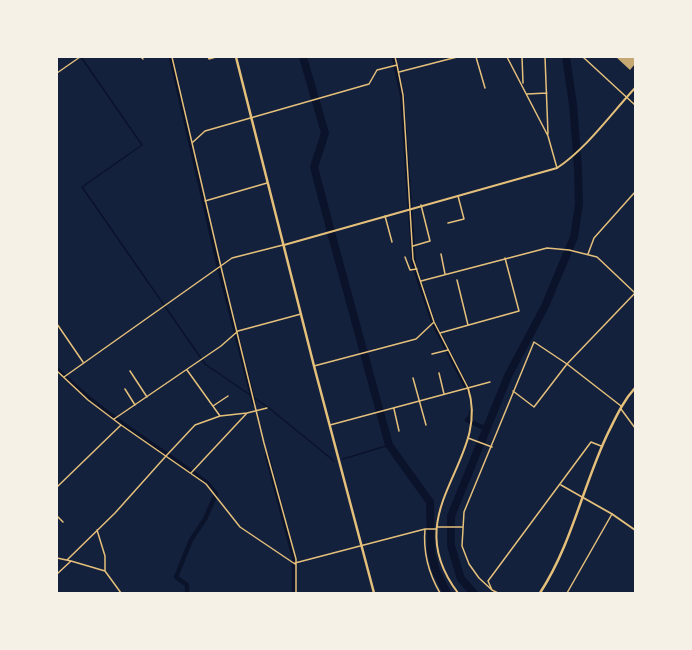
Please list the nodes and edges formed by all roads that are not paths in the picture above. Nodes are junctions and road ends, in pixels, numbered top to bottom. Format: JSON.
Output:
{"nodes":[{"id":1,"x":80,"y":57,"type":"edge"},
{"id":2,"x":172,"y":57,"type":"edge"},
{"id":3,"x":208,"y":57,"type":"edge"},
{"id":4,"x":216,"y":57,"type":"edge"},
{"id":5,"x":236,"y":57,"type":"edge"},
{"id":6,"x":395,"y":57,"type":"edge"},
{"id":7,"x":457,"y":57,"type":"edge"},
{"id":8,"x":476,"y":57,"type":"edge"},
{"id":9,"x":507,"y":57,"type":"edge"},
{"id":10,"x":522,"y":57,"type":"edge"},
{"id":11,"x":545,"y":57,"type":"edge"},
{"id":12,"x":583,"y":57,"type":"edge"},
{"id":13,"x":397,"y":65,"type":"junction"},
{"id":14,"x":399,"y":72,"type":"junction"},
{"id":15,"x":57,"y":73,"type":"edge"},
{"id":16,"x":523,"y":85,"type":"junction"},
{"id":17,"x":485,"y":88,"type":"dead end"},
{"id":18,"x":635,"y":88,"type":"edge"},
{"id":19,"x":547,"y":93,"type":"junction"},
{"id":20,"x":527,"y":94,"type":"junction"},
{"id":21,"x":626,"y":97,"type":"junction"},
{"id":22,"x":635,"y":105,"type":"edge"},
{"id":23,"x":251,"y":117,"type":"junction"},
{"id":24,"x":548,"y":136,"type":"junction"},
{"id":25,"x":193,"y":142,"type":"junction"},
{"id":26,"x":556,"y":168,"type":"junction"},
{"id":27,"x":268,"y":182,"type":"junction"},
{"id":28,"x":635,"y":192,"type":"edge"},
{"id":29,"x":458,"y":195,"type":"junction"},
{"id":30,"x":205,"y":201,"type":"junction"},
{"id":31,"x":421,"y":205,"type":"junction"},
{"id":32,"x":411,"y":208,"type":"junction"},
{"id":33,"x":385,"y":216,"type":"junction"},
{"id":34,"x":448,"y":223,"type":"dead end"},
{"id":35,"x":392,"y":242,"type":"dead end"},
{"id":36,"x":284,"y":245,"type":"junction"},
{"id":37,"x":413,"y":246,"type":"junction"},
{"id":38,"x":441,"y":254,"type":"dead end"},
{"id":39,"x":588,"y":254,"type":"junction"},
{"id":40,"x":405,"y":257,"type":"dead end"},
{"id":41,"x":505,"y":258,"type":"junction"},
{"id":42,"x":221,"y":267,"type":"junction"},
{"id":43,"x":417,"y":269,"type":"junction"},
{"id":44,"x":445,"y":274,"type":"junction"},
{"id":45,"x":457,"y":280,"type":"dead end"},
{"id":46,"x":420,"y":281,"type":"junction"},
{"id":47,"x":635,"y":293,"type":"edge"},
{"id":48,"x":301,"y":314,"type":"junction"},
{"id":49,"x":434,"y":322,"type":"junction"},
{"id":50,"x":57,"y":324,"type":"edge"},
{"id":51,"x":468,"y":325,"type":"junction"},
{"id":52,"x":238,"y":331,"type":"junction"},
{"id":53,"x":440,"y":333,"type":"junction"},
{"id":54,"x":448,"y":350,"type":"junction"},
{"id":55,"x":432,"y":354,"type":"dead end"},
{"id":56,"x":83,"y":362,"type":"junction"},
{"id":57,"x":567,"y":364,"type":"junction"},
{"id":58,"x":314,"y":366,"type":"junction"},
{"id":59,"x":187,"y":370,"type":"junction"},
{"id":60,"x":57,"y":371,"type":"edge"},
{"id":61,"x":130,"y":371,"type":"dead end"},
{"id":62,"x":439,"y":373,"type":"dead end"},
{"id":63,"x":63,"y":377,"type":"junction"},
{"id":64,"x":413,"y":378,"type":"dead end"},
{"id":65,"x":490,"y":382,"type":"dead end"},
{"id":66,"x":468,"y":388,"type":"junction"},
{"id":67,"x":635,"y":388,"type":"edge"},
{"id":68,"x":125,"y":389,"type":"dead end"},
{"id":69,"x":513,"y":391,"type":"junction"},
{"id":70,"x":444,"y":394,"type":"junction"},
{"id":71,"x":228,"y":396,"type":"dead end"},
{"id":72,"x":147,"y":397,"type":"junction"},
{"id":73,"x":420,"y":400,"type":"junction"},
{"id":74,"x":135,"y":405,"type":"junction"},
{"id":75,"x":213,"y":406,"type":"junction"},
{"id":76,"x":621,"y":407,"type":"junction"},
{"id":77,"x":267,"y":408,"type":"dead end"},
{"id":78,"x":394,"y":409,"type":"junction"},
{"id":79,"x":257,"y":410,"type":"junction"},
{"id":80,"x":248,"y":413,"type":"junction"},
{"id":81,"x":220,"y":416,"type":"junction"},
{"id":82,"x":114,"y":419,"type":"junction"},
{"id":83,"x":121,"y":425,"type":"junction"},
{"id":84,"x":330,"y":425,"type":"junction"},
{"id":85,"x":426,"y":425,"type":"dead end"},
{"id":86,"x":635,"y":428,"type":"edge"},
{"id":87,"x":399,"y":431,"type":"dead end"},
{"id":88,"x":469,"y":439,"type":"junction"},
{"id":89,"x":602,"y":446,"type":"junction"},
{"id":90,"x":491,"y":447,"type":"junction"},
{"id":91,"x":166,"y":456,"type":"junction"},
{"id":92,"x":191,"y":473,"type":"junction"},
{"id":93,"x":561,"y":485,"type":"junction"},
{"id":94,"x":57,"y":487,"type":"edge"},
{"id":95,"x":582,"y":497,"type":"junction"},
{"id":96,"x":612,"y":514,"type":"junction"},
{"id":97,"x":57,"y":516,"type":"edge"},
{"id":98,"x":63,"y":522,"type":"dead end"},
{"id":99,"x":462,"y":527,"type":"junction"},
{"id":100,"x":436,"y":528,"type":"junction"},
{"id":101,"x":425,"y":529,"type":"junction"},
{"id":102,"x":97,"y":530,"type":"junction"},
{"id":103,"x":635,"y":530,"type":"edge"},
{"id":104,"x":361,"y":545,"type":"junction"},
{"id":105,"x":57,"y":558,"type":"edge"},
{"id":106,"x":67,"y":560,"type":"junction"},
{"id":107,"x":71,"y":561,"type":"junction"},
{"id":108,"x":295,"y":563,"type":"junction"},
{"id":109,"x":105,"y":570,"type":"junction"},
{"id":110,"x":57,"y":574,"type":"edge"},
{"id":111,"x":492,"y":590,"type":"junction"},
{"id":112,"x":121,"y":593,"type":"edge"},
{"id":113,"x":296,"y":593,"type":"edge"},
{"id":114,"x":374,"y":593,"type":"edge"},
{"id":115,"x":440,"y":593,"type":"edge"},
{"id":116,"x":458,"y":593,"type":"edge"},
{"id":117,"x":498,"y":593,"type":"edge"},
{"id":118,"x":540,"y":593,"type":"edge"},
{"id":119,"x":567,"y":593,"type":"edge"}],
"edges":[{"from":1,"to":15,"type":"street"},
{"from":2,"to":25,"type":"street"},
{"from":3,"to":4,"type":"street"},
{"from":5,"to":23,"type":"main road"},
{"from":6,"to":13,"type":"street"},
{"from":7,"to":14,"type":"street"},
{"from":8,"to":17,"type":"street"},
{"from":9,"to":16,"type":"street"},
{"from":10,"to":16,"type":"street"},
{"from":11,"to":19,"type":"street"},
{"from":12,"to":21,"type":"street"},
{"from":13,"to":14,"type":"street"},
{"from":13,"to":23,"type":"street"},
{"from":14,"to":32,"type":"street"},
{"from":16,"to":20,"type":"street"},
{"from":18,"to":21,"type":"street"},
{"from":19,"to":20,"type":"street"},
{"from":19,"to":24,"type":"street"},
{"from":20,"to":24,"type":"street"},
{"from":21,"to":22,"type":"street"},
{"from":21,"to":26,"type":"street"},
{"from":23,"to":25,"type":"street"},
{"from":23,"to":27,"type":"main road"},
{"from":24,"to":26,"type":"street"},
{"from":25,"to":30,"type":"street"},
{"from":26,"to":29,"type":"street"},
{"from":27,"to":30,"type":"street"},
{"from":27,"to":36,"type":"main road"},
{"from":28,"to":39,"type":"street"},
{"from":29,"to":31,"type":"street"},
{"from":29,"to":34,"type":"street"},
{"from":30,"to":42,"type":"street"},
{"from":31,"to":32,"type":"street"},
{"from":31,"to":37,"type":"street"},
{"from":32,"to":33,"type":"street"},
{"from":32,"to":37,"type":"street"},
{"from":33,"to":35,"type":"street"},
{"from":33,"to":36,"type":"street"},
{"from":36,"to":42,"type":"street"},
{"from":36,"to":48,"type":"main road"},
{"from":37,"to":43,"type":"street"},
{"from":38,"to":44,"type":"street"},
{"from":39,"to":41,"type":"street"},
{"from":39,"to":47,"type":"street"},
{"from":40,"to":43,"type":"street"},
{"from":41,"to":44,"type":"street"},
{"from":41,"to":51,"type":"street"},
{"from":42,"to":52,"type":"street"},
{"from":42,"to":56,"type":"street"},
{"from":43,"to":46,"type":"street"},
{"from":44,"to":46,"type":"street"},
{"from":45,"to":51,"type":"street"},
{"from":46,"to":49,"type":"street"},
{"from":47,"to":57,"type":"street"},
{"from":48,"to":52,"type":"street"},
{"from":48,"to":58,"type":"main road"},
{"from":49,"to":53,"type":"street"},
{"from":49,"to":58,"type":"street"},
{"from":50,"to":56,"type":"street"},
{"from":51,"to":53,"type":"street"},
{"from":52,"to":59,"type":"street"},
{"from":52,"to":79,"type":"street"},
{"from":53,"to":54,"type":"street"},
{"from":54,"to":55,"type":"street"},
{"from":54,"to":66,"type":"street"},
{"from":56,"to":63,"type":"street"},
{"from":57,"to":69,"type":"street"},
{"from":57,"to":69,"type":"street"},
{"from":57,"to":76,"type":"street"},
{"from":58,"to":84,"type":"main road"},
{"from":59,"to":72,"type":"street"},
{"from":59,"to":75,"type":"street"},
{"from":60,"to":63,"type":"street"},
{"from":61,"to":72,"type":"street"},
{"from":62,"to":70,"type":"street"},
{"from":63,"to":82,"type":"street"},
{"from":64,"to":73,"type":"street"},
{"from":65,"to":66,"type":"street"},
{"from":66,"to":70,"type":"street"},
{"from":66,"to":88,"type":"street"},
{"from":67,"to":76,"type":"main road"},
{"from":68,"to":74,"type":"street"},
{"from":69,"to":90,"type":"street"},
{"from":70,"to":73,"type":"street"},
{"from":71,"to":75,"type":"street"},
{"from":72,"to":74,"type":"street"},
{"from":73,"to":78,"type":"street"},
{"from":73,"to":85,"type":"street"},
{"from":74,"to":82,"type":"street"},
{"from":75,"to":81,"type":"street"},
{"from":76,"to":86,"type":"street"},
{"from":76,"to":89,"type":"main road"},
{"from":77,"to":79,"type":"street"},
{"from":78,"to":84,"type":"street"},
{"from":78,"to":87,"type":"street"},
{"from":79,"to":80,"type":"street"},
{"from":79,"to":108,"type":"street"},
{"from":80,"to":81,"type":"street"},
{"from":80,"to":92,"type":"street"},
{"from":81,"to":91,"type":"street"},
{"from":82,"to":83,"type":"street"},
{"from":83,"to":91,"type":"street"},
{"from":83,"to":94,"type":"street"},
{"from":84,"to":104,"type":"main road"},
{"from":88,"to":90,"type":"street"},
{"from":88,"to":100,"type":"street"},
{"from":89,"to":93,"type":"street"},
{"from":89,"to":95,"type":"main road"},
{"from":90,"to":99,"type":"street"},
{"from":91,"to":92,"type":"street"},
{"from":91,"to":102,"type":"street"},
{"from":92,"to":108,"type":"street"},
{"from":93,"to":95,"type":"street"},
{"from":93,"to":111,"type":"street"},
{"from":95,"to":96,"type":"street"},
{"from":95,"to":118,"type":"main road"},
{"from":96,"to":103,"type":"street"},
{"from":96,"to":119,"type":"street"},
{"from":97,"to":98,"type":"street"},
{"from":99,"to":100,"type":"street"},
{"from":99,"to":111,"type":"street"},
{"from":100,"to":101,"type":"street"},
{"from":100,"to":116,"type":"street"},
{"from":101,"to":104,"type":"street"},
{"from":101,"to":115,"type":"street"},
{"from":102,"to":106,"type":"street"},
{"from":102,"to":109,"type":"street"},
{"from":104,"to":108,"type":"street"},
{"from":104,"to":114,"type":"main road"},
{"from":105,"to":106,"type":"street"},
{"from":106,"to":107,"type":"street"},
{"from":107,"to":109,"type":"street"},
{"from":107,"to":110,"type":"street"},
{"from":108,"to":113,"type":"street"},
{"from":109,"to":112,"type":"street"},
{"from":111,"to":117,"type":"street"}]}
